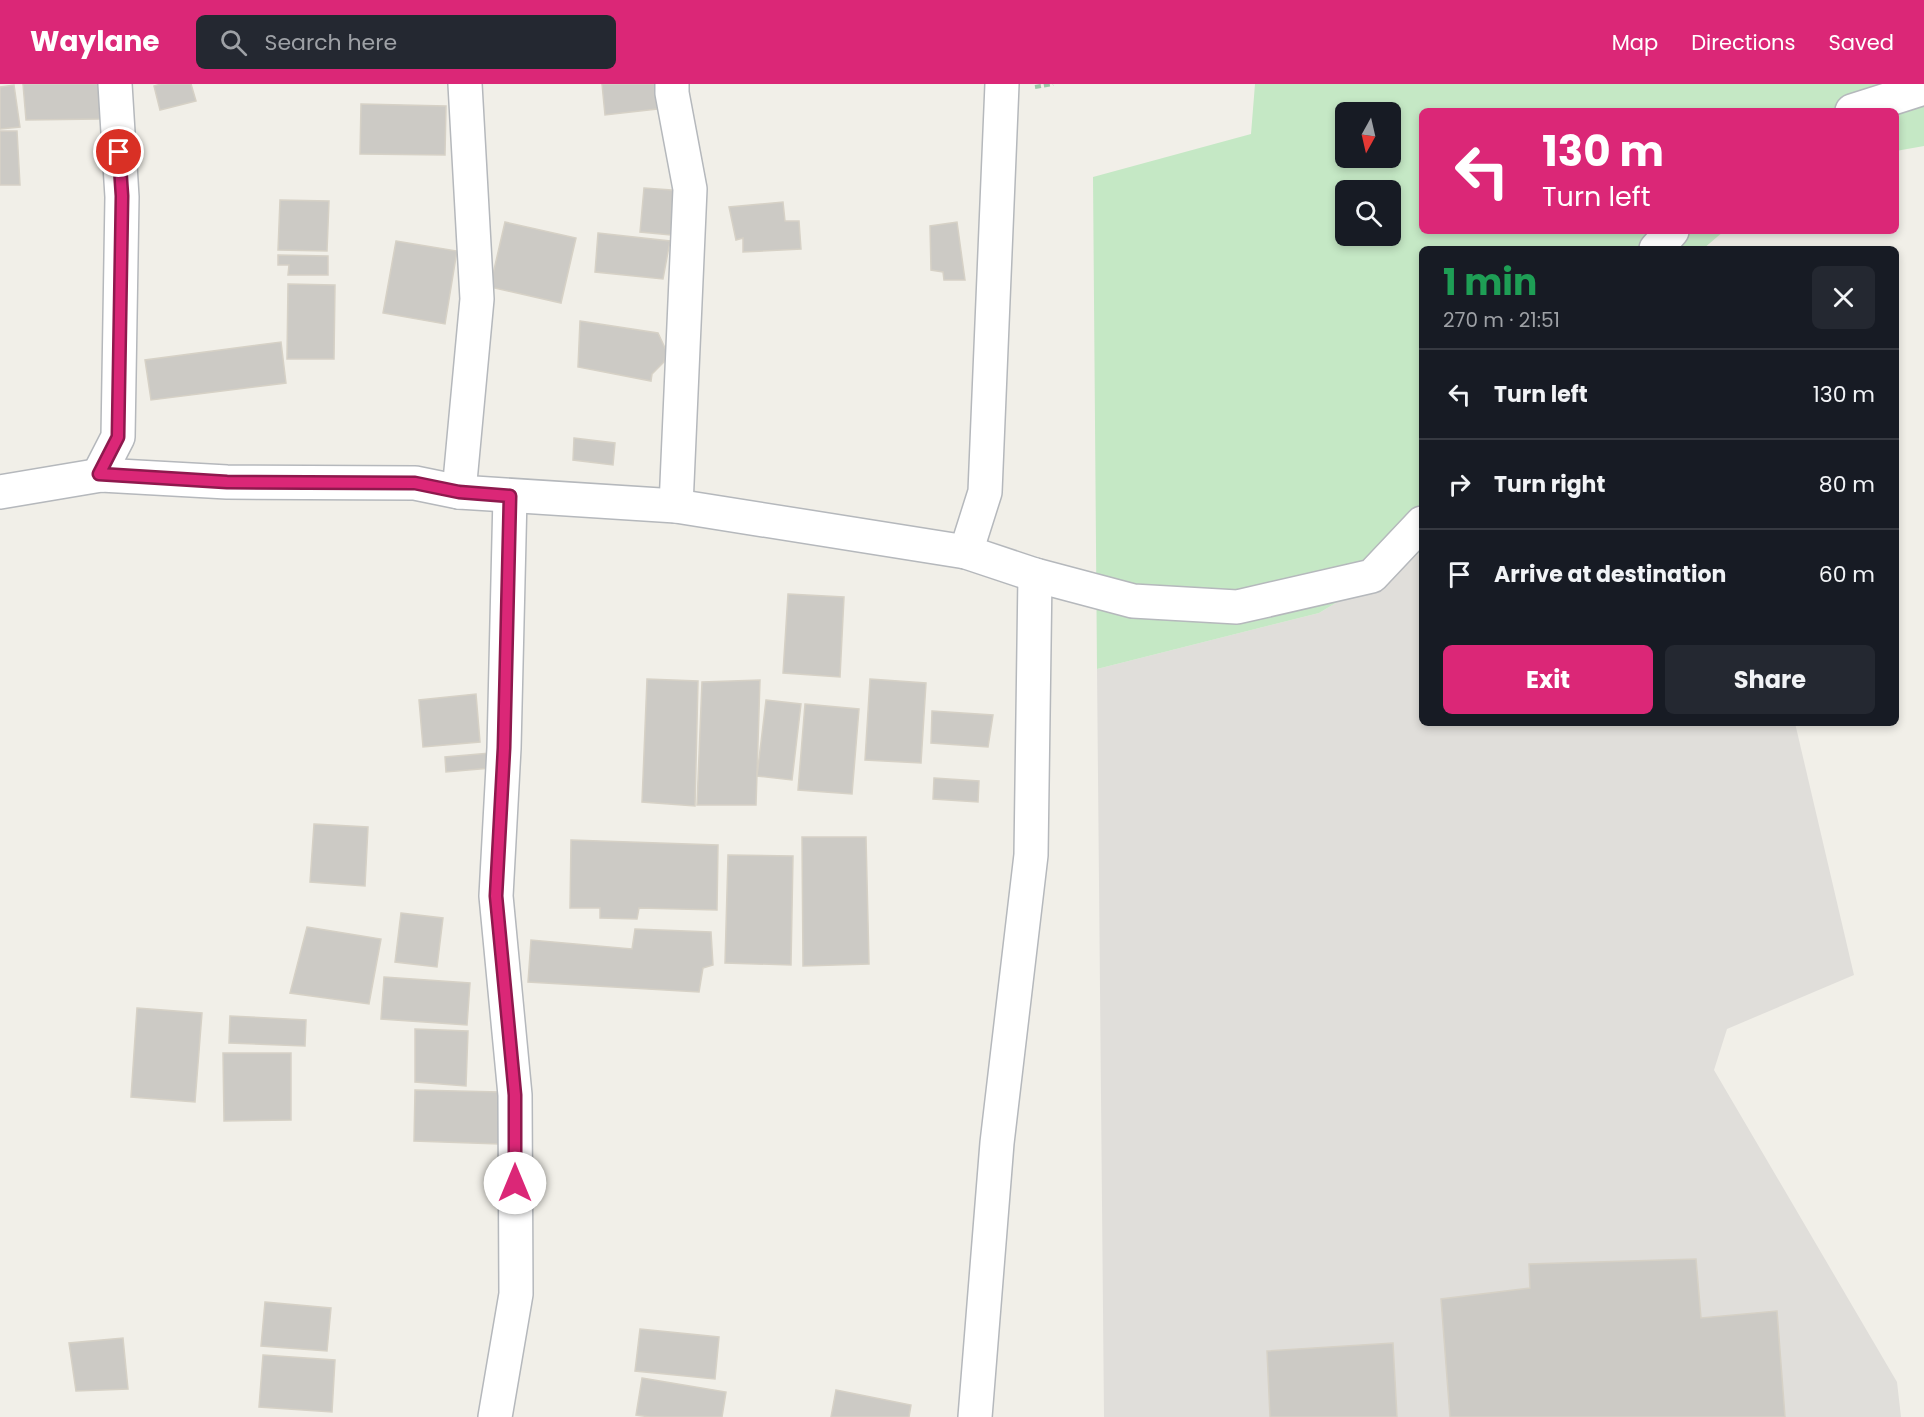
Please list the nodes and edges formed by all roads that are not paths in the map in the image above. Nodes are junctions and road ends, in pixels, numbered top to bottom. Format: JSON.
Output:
{"nodes":[{"id":1,"x":115,"y":84,"type":"edge"},
{"id":2,"x":465,"y":84,"type":"edge"},
{"id":3,"x":672,"y":84,"type":"edge"},
{"id":4,"x":1002,"y":84,"type":"edge"},
{"id":5,"x":1924,"y":88,"type":"edge"},
{"id":6,"x":1861,"y":108,"type":"edge"},
{"id":7,"x":1669,"y":234,"type":"edge"},
{"id":8,"x":1659,"y":246,"type":"edge"},
{"id":9,"x":101,"y":475,"type":"junction"},
{"id":10,"x":0,"y":492,"type":"edge"},
{"id":11,"x":459,"y":492,"type":"junction"},
{"id":12,"x":510,"y":496,"type":"junction"},
{"id":13,"x":676,"y":506,"type":"junction"},
{"id":14,"x":1419,"y":526,"type":"edge"},
{"id":15,"x":966,"y":552,"type":"junction"},
{"id":16,"x":1035,"y":575,"type":"junction"},
{"id":17,"x":495,"y":1417,"type":"edge"},
{"id":18,"x":975,"y":1417,"type":"edge"}],
"edges":[{"from":1,"to":9,"type":"street"},
{"from":2,"to":11,"type":"street"},
{"from":3,"to":13,"type":"street"},
{"from":4,"to":15,"type":"street"},
{"from":5,"to":6,"type":"street"},
{"from":7,"to":8,"type":"street"},
{"from":9,"to":10,"type":"street"},
{"from":9,"to":11,"type":"street"},
{"from":11,"to":12,"type":"street"},
{"from":12,"to":13,"type":"street"},
{"from":12,"to":17,"type":"street"},
{"from":13,"to":15,"type":"street"},
{"from":14,"to":16,"type":"street"},
{"from":15,"to":16,"type":"street"},
{"from":16,"to":18,"type":"street"}]}
